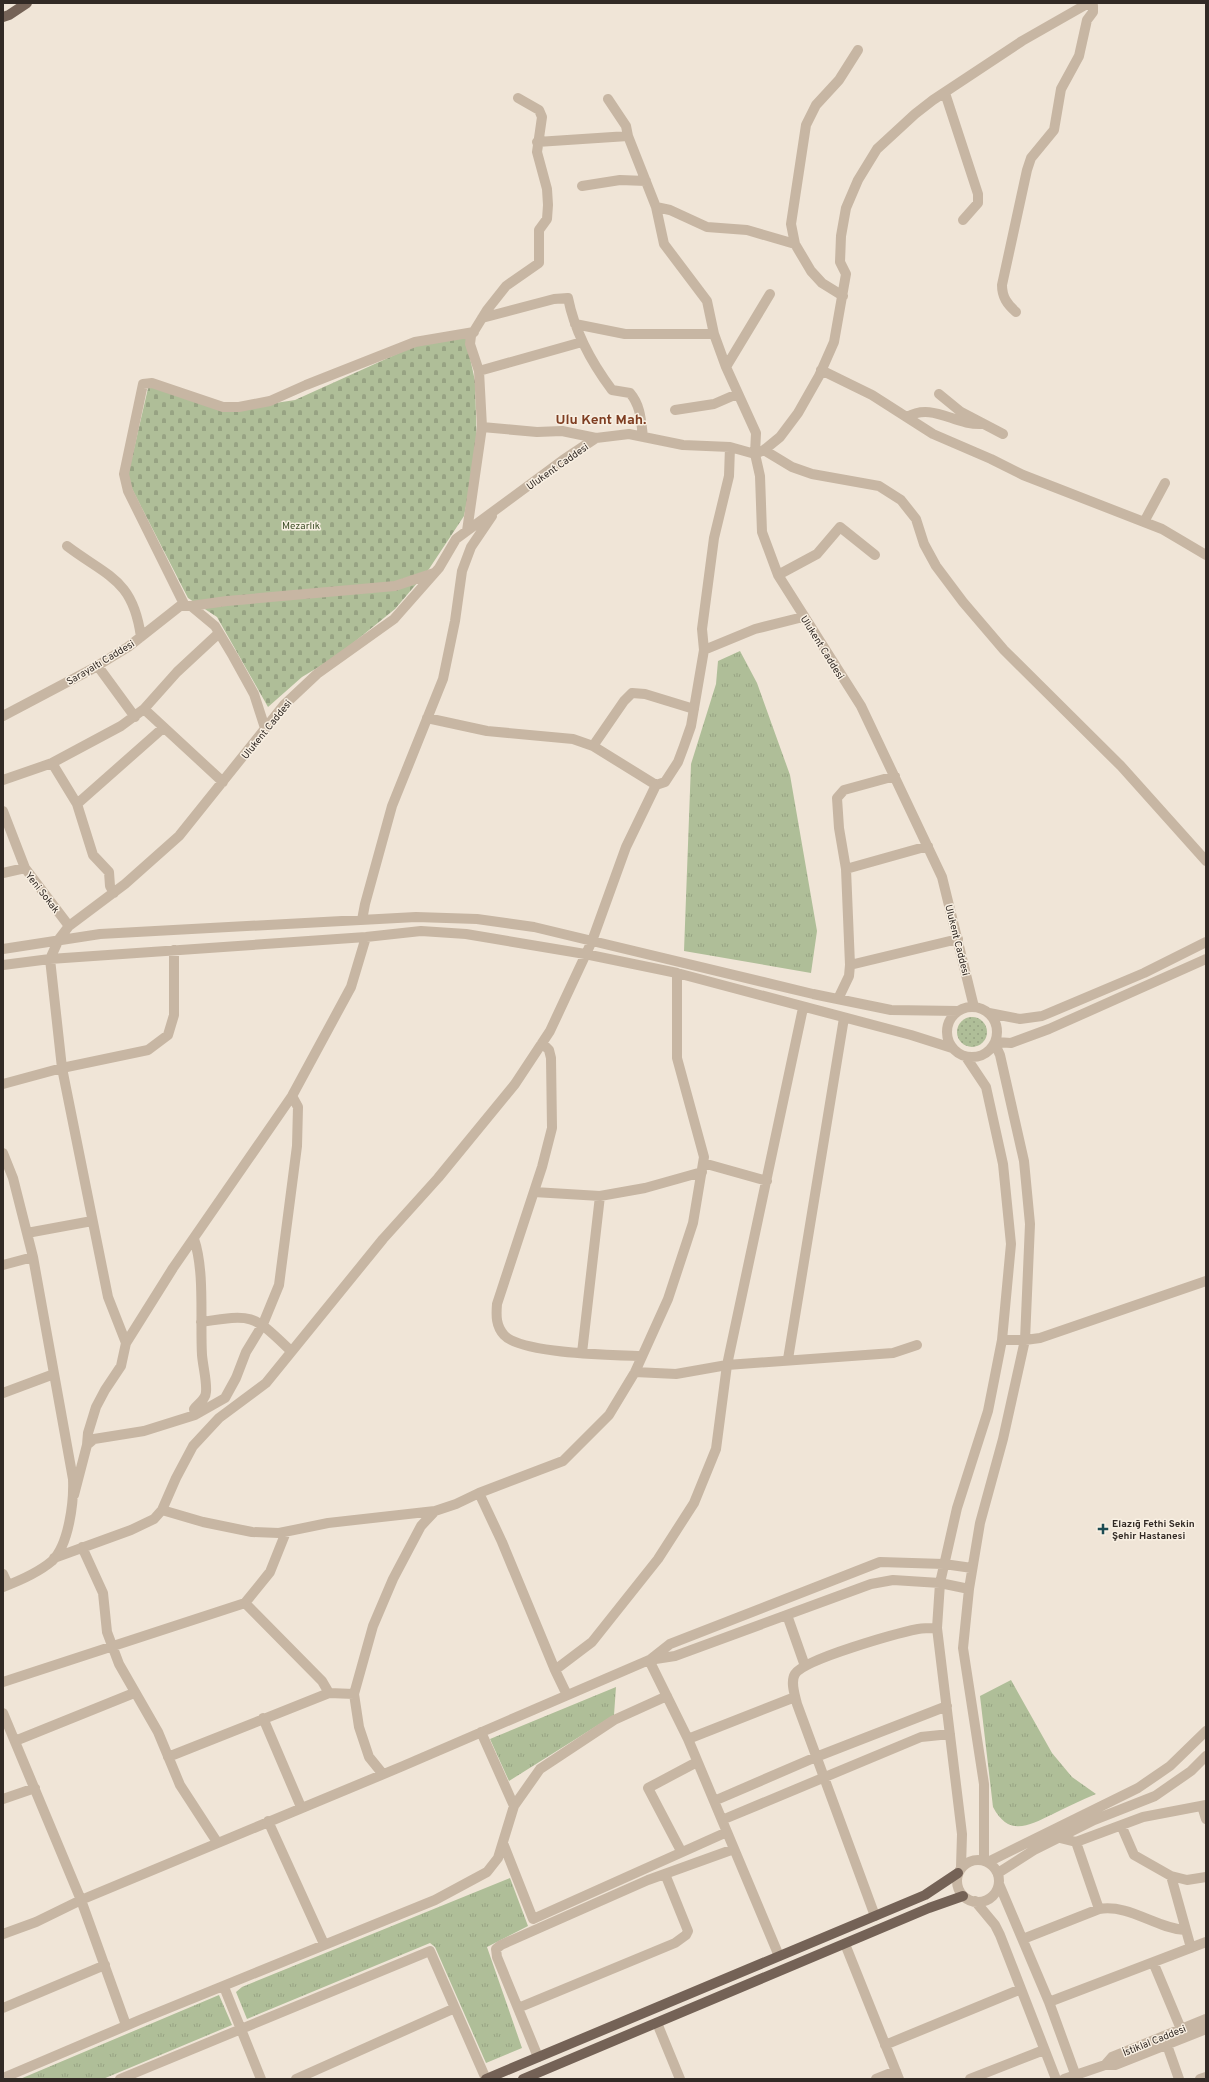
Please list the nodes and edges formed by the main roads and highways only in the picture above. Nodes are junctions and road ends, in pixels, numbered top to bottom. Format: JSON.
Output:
{"nodes":[{"id":1,"x":27,"y":3,"type":"edge"},
{"id":2,"x":3,"y":17,"type":"edge"},
{"id":3,"x":960,"y":1870,"type":"road end"},
{"id":4,"x":963,"y":1896,"type":"road end"},
{"id":5,"x":539,"y":2076,"type":"edge"},
{"id":6,"x":486,"y":2079,"type":"edge"},
{"id":7,"x":523,"y":2079,"type":"edge"}],
"edges":[{"from":1,"to":2,"type":"main road"},
{"from":3,"to":6,"type":"main road"},
{"from":4,"to":5,"type":"main road"},
{"from":5,"to":7,"type":"main road"}]}
